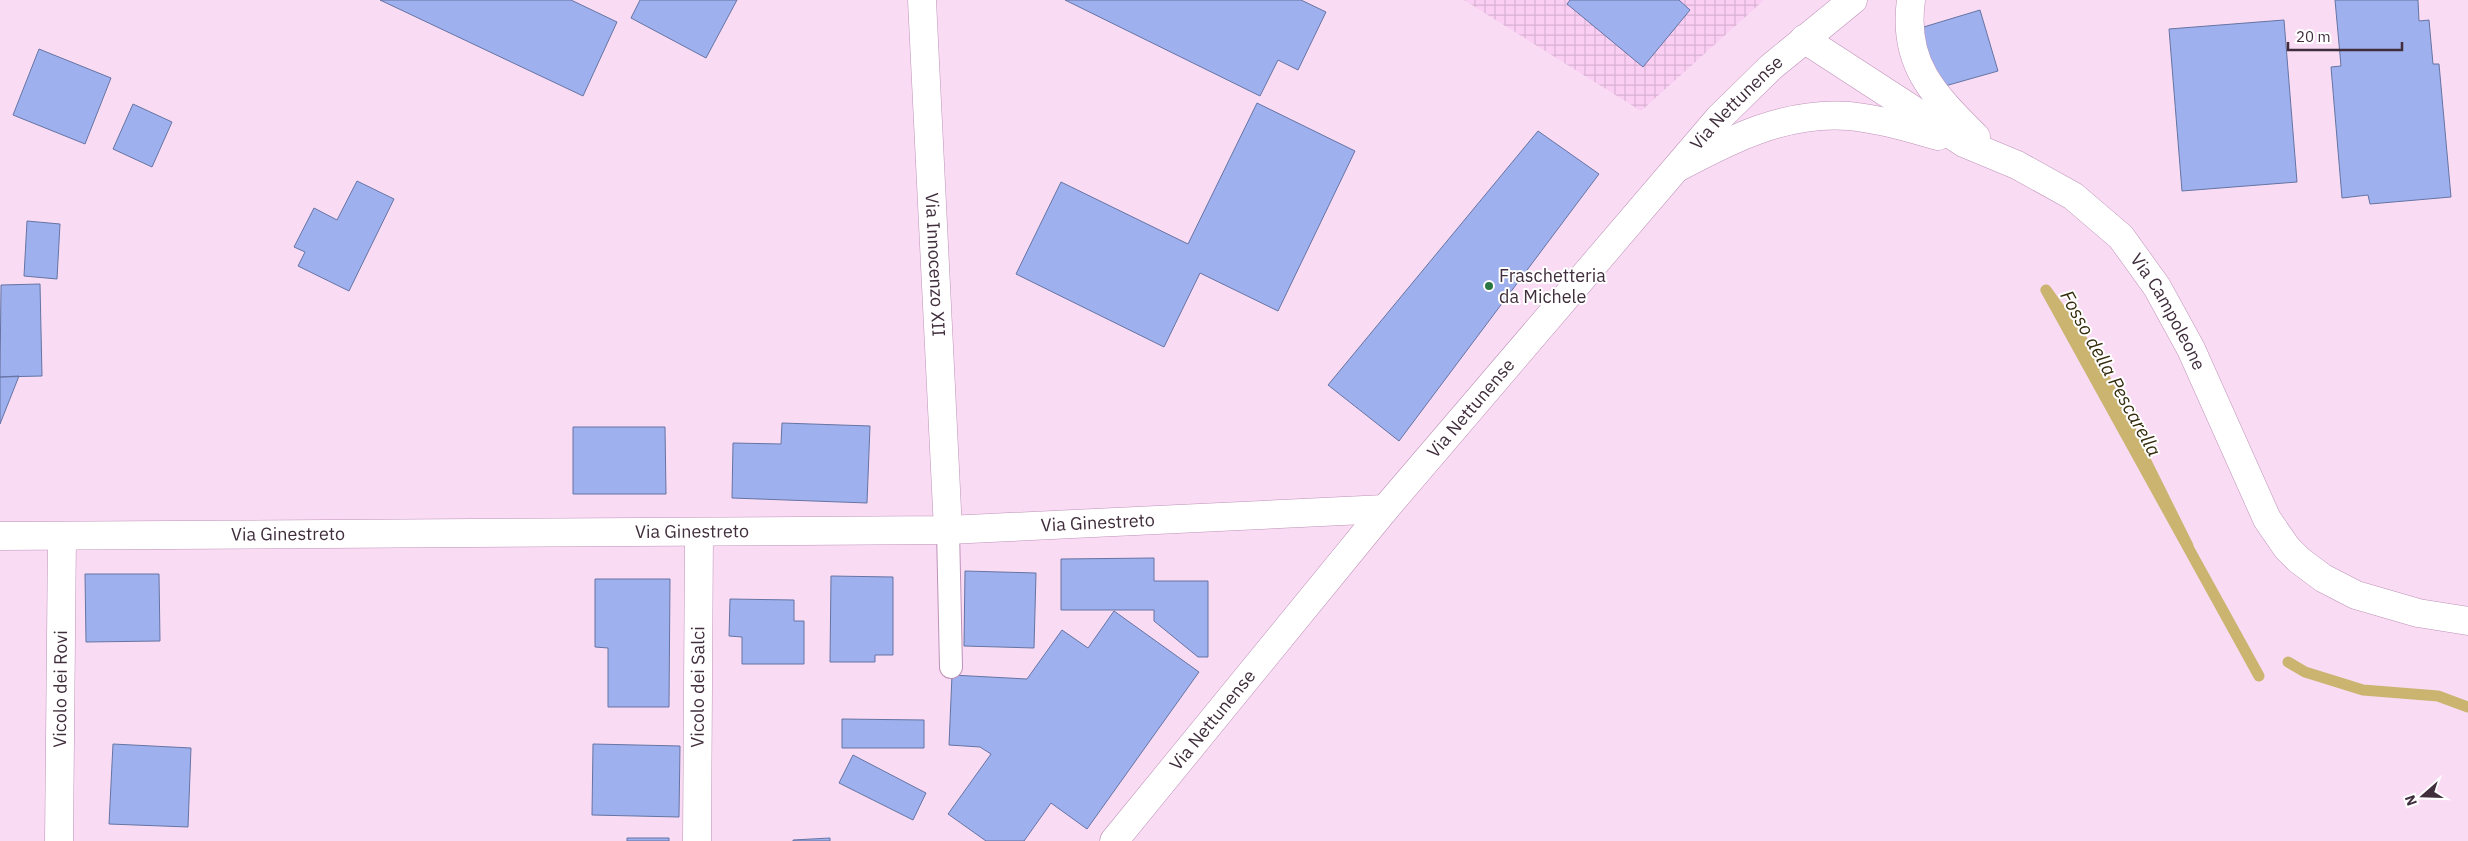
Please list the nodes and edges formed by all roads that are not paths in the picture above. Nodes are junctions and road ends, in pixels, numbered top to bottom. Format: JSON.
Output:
{"nodes":[{"id":1,"x":922,"y":0,"type":"edge"},
{"id":2,"x":1853,"y":0,"type":"edge"},
{"id":3,"x":1911,"y":0,"type":"edge"},
{"id":4,"x":1804,"y":39,"type":"junction"},
{"id":5,"x":1964,"y":143,"type":"junction"},
{"id":6,"x":1993,"y":154,"type":"junction"},
{"id":7,"x":1675,"y":169,"type":"junction"},
{"id":8,"x":1385,"y":509,"type":"junction"},
{"id":9,"x":948,"y":530,"type":"junction"},
{"id":10,"x":699,"y":533,"type":"junction"},
{"id":11,"x":0,"y":536,"type":"edge"},
{"id":12,"x":62,"y":536,"type":"junction"},
{"id":13,"x":2468,"y":621,"type":"edge"},
{"id":14,"x":951,"y":666,"type":"dead end"},
{"id":15,"x":59,"y":841,"type":"edge"},
{"id":16,"x":697,"y":841,"type":"edge"},
{"id":17,"x":1114,"y":841,"type":"edge"}],
"edges":[{"from":1,"to":9,"type":"street","name":"Via Innocenzo XII"},
{"from":2,"to":4,"type":"street","name":"Via Nettunense"},
{"from":3,"to":6,"type":"street"},
{"from":4,"to":5,"type":"street","name":"Via Campoleone"},
{"from":4,"to":7,"type":"street","name":"Via Nettunense"},
{"from":5,"to":6,"type":"street","name":"Via Campoleone"},
{"from":5,"to":7,"type":"street"},
{"from":6,"to":13,"type":"street","name":"Via Campoleone"},
{"from":7,"to":8,"type":"street","name":"Via Nettunense"},
{"from":8,"to":9,"type":"street","name":"Via Ginestreto"},
{"from":8,"to":17,"type":"street","name":"Via Nettunense"},
{"from":9,"to":10,"type":"street","name":"Via Ginestreto"},
{"from":9,"to":14,"type":"lane"},
{"from":10,"to":12,"type":"street","name":"Via Ginestreto"},
{"from":10,"to":16,"type":"street","name":"Vicolo dei Salci"},
{"from":11,"to":12,"type":"street","name":"Via Ginestreto"},
{"from":12,"to":15,"type":"street","name":"Vicolo dei Rovi"}]}
